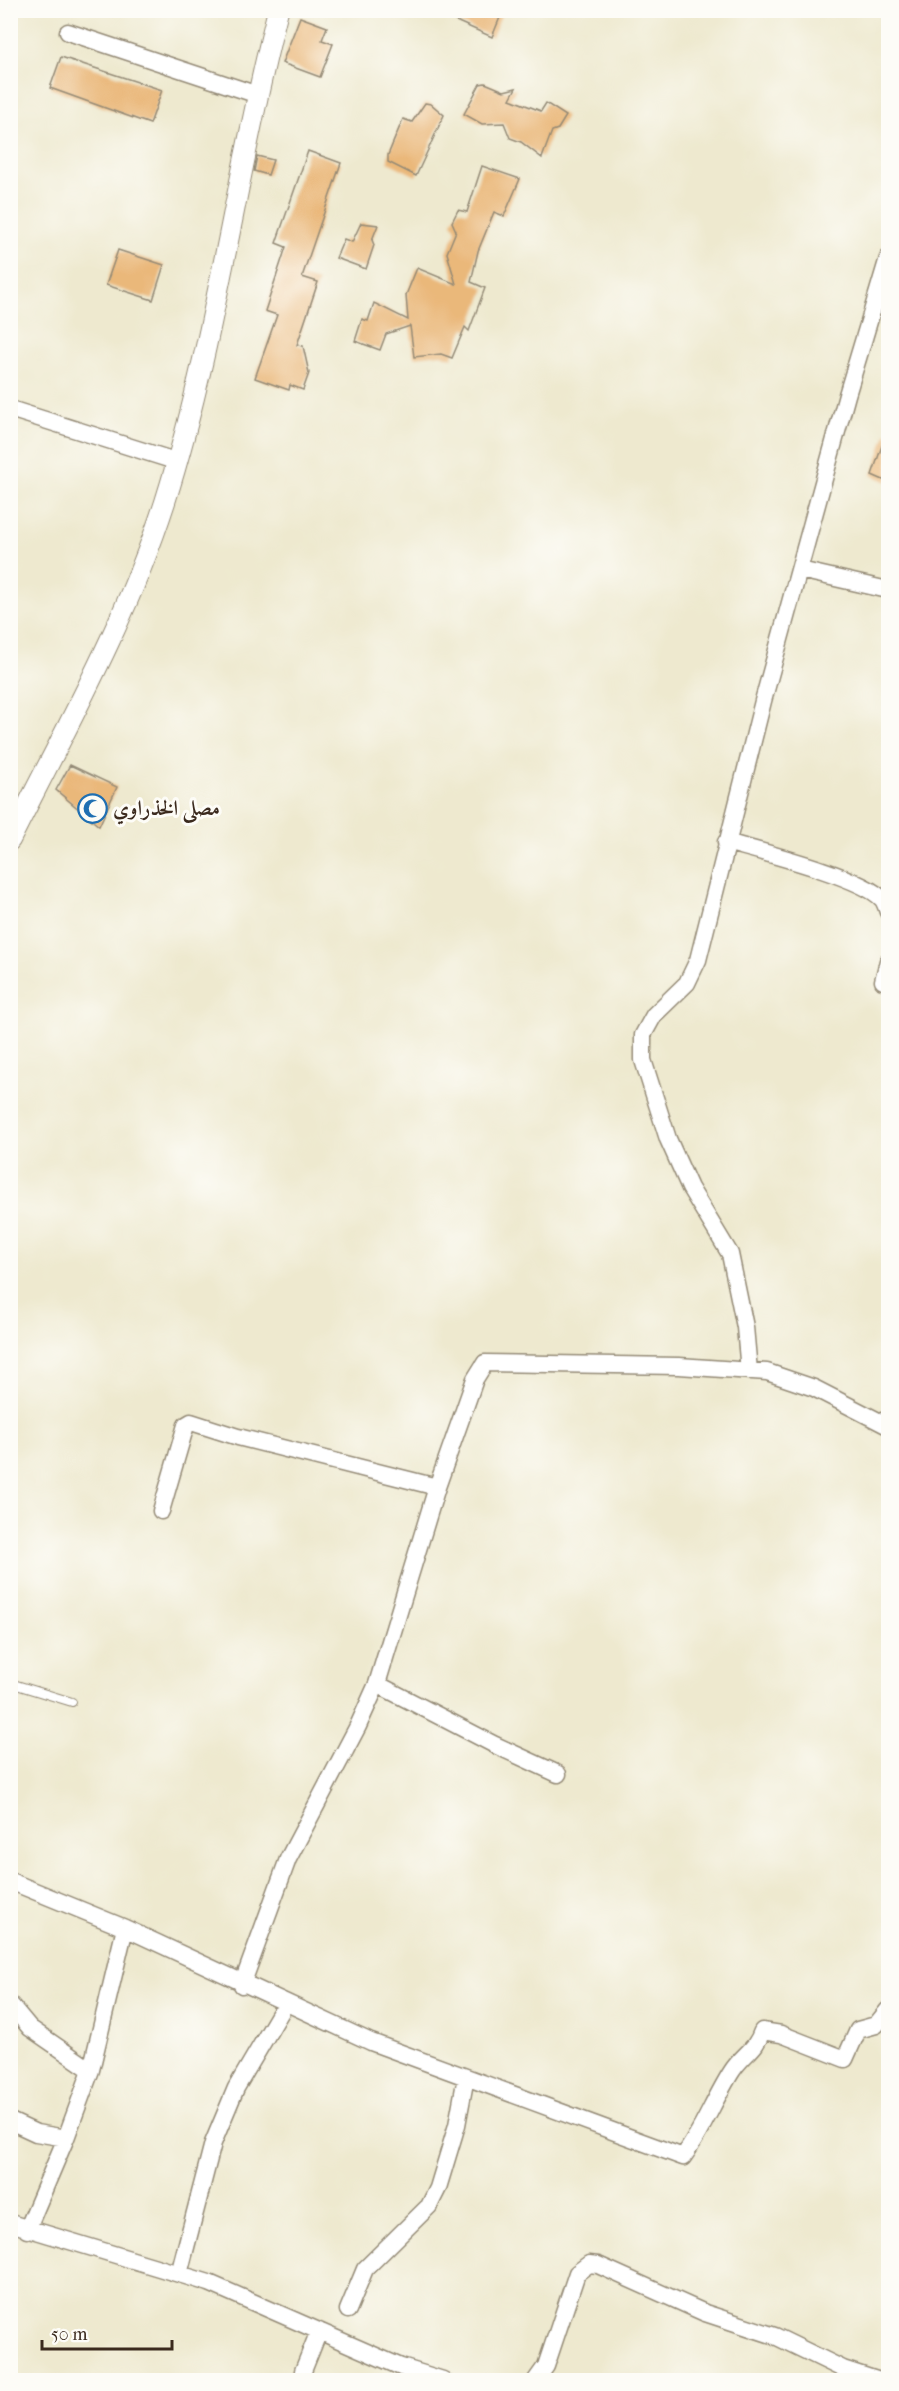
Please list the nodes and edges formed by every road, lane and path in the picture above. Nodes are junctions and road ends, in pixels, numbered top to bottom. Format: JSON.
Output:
{"nodes":[{"id":1,"x":278,"y":10,"type":"edge"},
{"id":2,"x":68,"y":32,"type":"dead end"},
{"id":3,"x":258,"y":95,"type":"junction"},
{"id":4,"x":888,"y":258,"type":"edge"},
{"id":5,"x":10,"y":408,"type":"edge"},
{"id":6,"x":175,"y":461,"type":"junction"},
{"id":7,"x":800,"y":570,"type":"junction"},
{"id":8,"x":888,"y":590,"type":"edge"},
{"id":9,"x":10,"y":840,"type":"edge"},
{"id":10,"x":726,"y":842,"type":"junction"},
{"id":11,"x":888,"y":912,"type":"edge"},
{"id":12,"x":888,"y":961,"type":"edge"},
{"id":13,"x":883,"y":981,"type":"dead end"},
{"id":14,"x":749,"y":1371,"type":"junction"},
{"id":15,"x":888,"y":1426,"type":"edge"},
{"id":16,"x":436,"y":1487,"type":"junction"},
{"id":17,"x":161,"y":1511,"type":"dead end"},
{"id":18,"x":10,"y":1683,"type":"edge"},
{"id":19,"x":377,"y":1684,"type":"junction"},
{"id":20,"x":72,"y":1702,"type":"dead end"},
{"id":21,"x":558,"y":1774,"type":"dead end"},
{"id":22,"x":10,"y":1881,"type":"edge"},
{"id":23,"x":125,"y":1928,"type":"junction"},
{"id":24,"x":242,"y":1984,"type":"junction"},
{"id":25,"x":286,"y":2003,"type":"junction"},
{"id":26,"x":10,"y":2004,"type":"edge"},
{"id":27,"x":888,"y":2010,"type":"edge"},
{"id":28,"x":91,"y":2070,"type":"junction"},
{"id":29,"x":466,"y":2078,"type":"junction"},
{"id":30,"x":10,"y":2121,"type":"edge"},
{"id":31,"x":66,"y":2138,"type":"junction"},
{"id":32,"x":10,"y":2223,"type":"edge"},
{"id":33,"x":27,"y":2230,"type":"junction"},
{"id":34,"x":178,"y":2274,"type":"junction"},
{"id":35,"x":348,"y":2310,"type":"dead end"},
{"id":36,"x":319,"y":2331,"type":"junction"},
{"id":37,"x":304,"y":2380,"type":"edge"},
{"id":38,"x":443,"y":2380,"type":"edge"},
{"id":39,"x":536,"y":2380,"type":"edge"},
{"id":40,"x":877,"y":2380,"type":"edge"}],
"edges":[{"from":1,"to":3,"type":"street"},
{"from":2,"to":3,"type":"street"},
{"from":3,"to":6,"type":"street"},
{"from":4,"to":7,"type":"street"},
{"from":5,"to":6,"type":"street"},
{"from":6,"to":9,"type":"street"},
{"from":7,"to":8,"type":"street"},
{"from":7,"to":10,"type":"street"},
{"from":10,"to":11,"type":"street"},
{"from":10,"to":14,"type":"street"},
{"from":12,"to":13,"type":"street"},
{"from":14,"to":15,"type":"street"},
{"from":14,"to":16,"type":"street"},
{"from":16,"to":17,"type":"street"},
{"from":16,"to":19,"type":"street"},
{"from":18,"to":20,"type":"lane"},
{"from":19,"to":21,"type":"street"},
{"from":19,"to":24,"type":"street"},
{"from":22,"to":23,"type":"street"},
{"from":23,"to":24,"type":"street"},
{"from":23,"to":28,"type":"street"},
{"from":24,"to":25,"type":"street"},
{"from":25,"to":29,"type":"street"},
{"from":25,"to":34,"type":"street"},
{"from":26,"to":28,"type":"street"},
{"from":27,"to":29,"type":"street"},
{"from":28,"to":31,"type":"street"},
{"from":29,"to":35,"type":"street"},
{"from":30,"to":31,"type":"street"},
{"from":31,"to":33,"type":"street"},
{"from":32,"to":33,"type":"street"},
{"from":33,"to":34,"type":"street"},
{"from":34,"to":36,"type":"street"},
{"from":36,"to":37,"type":"street"},
{"from":36,"to":38,"type":"street"},
{"from":39,"to":40,"type":"street"}]}
